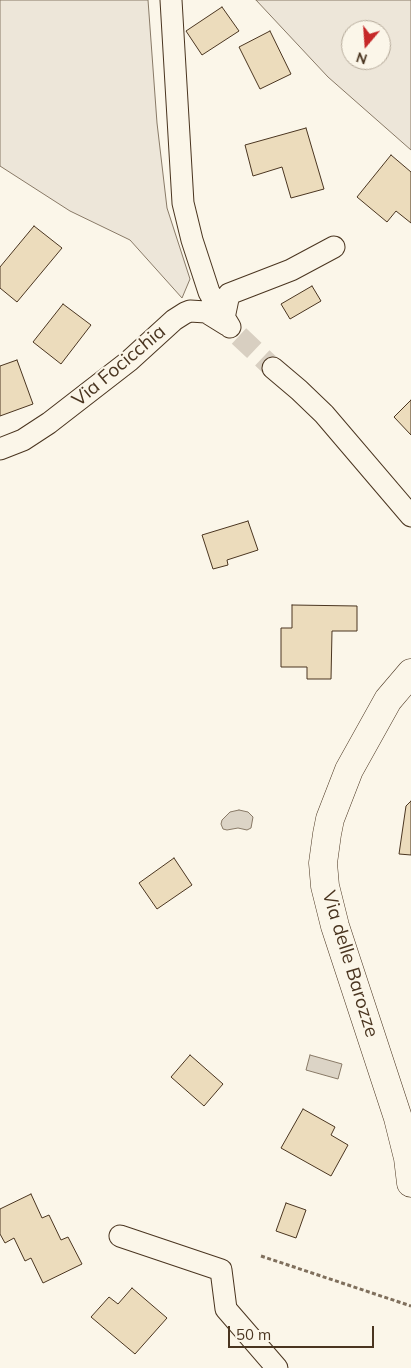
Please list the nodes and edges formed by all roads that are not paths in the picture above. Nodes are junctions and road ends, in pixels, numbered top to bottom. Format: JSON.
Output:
{"nodes":[{"id":1,"x":171,"y":0,"type":"edge"},
{"id":2,"x":334,"y":247,"type":"dead end"},
{"id":3,"x":231,"y":327,"type":"junction"},
{"id":4,"x":273,"y":368,"type":"tunnel mouth"},
{"id":5,"x":0,"y":449,"type":"edge"},
{"id":6,"x":411,"y":516,"type":"edge"},
{"id":7,"x":411,"y":674,"type":"edge"},
{"id":8,"x":410,"y":1167,"type":"edge"},
{"id":9,"x":120,"y":1236,"type":"dead end"},
{"id":10,"x":277,"y":1368,"type":"edge"}],
"edges":[{"from":1,"to":3,"type":"street"},
{"from":2,"to":3,"type":"street"},
{"from":3,"to":5,"type":"street","name":"Via Focicchia"},
{"from":4,"to":6,"type":"street"},
{"from":7,"to":8,"type":"main road","name":"Via delle Barozze"},
{"from":9,"to":10,"type":"street"}]}
